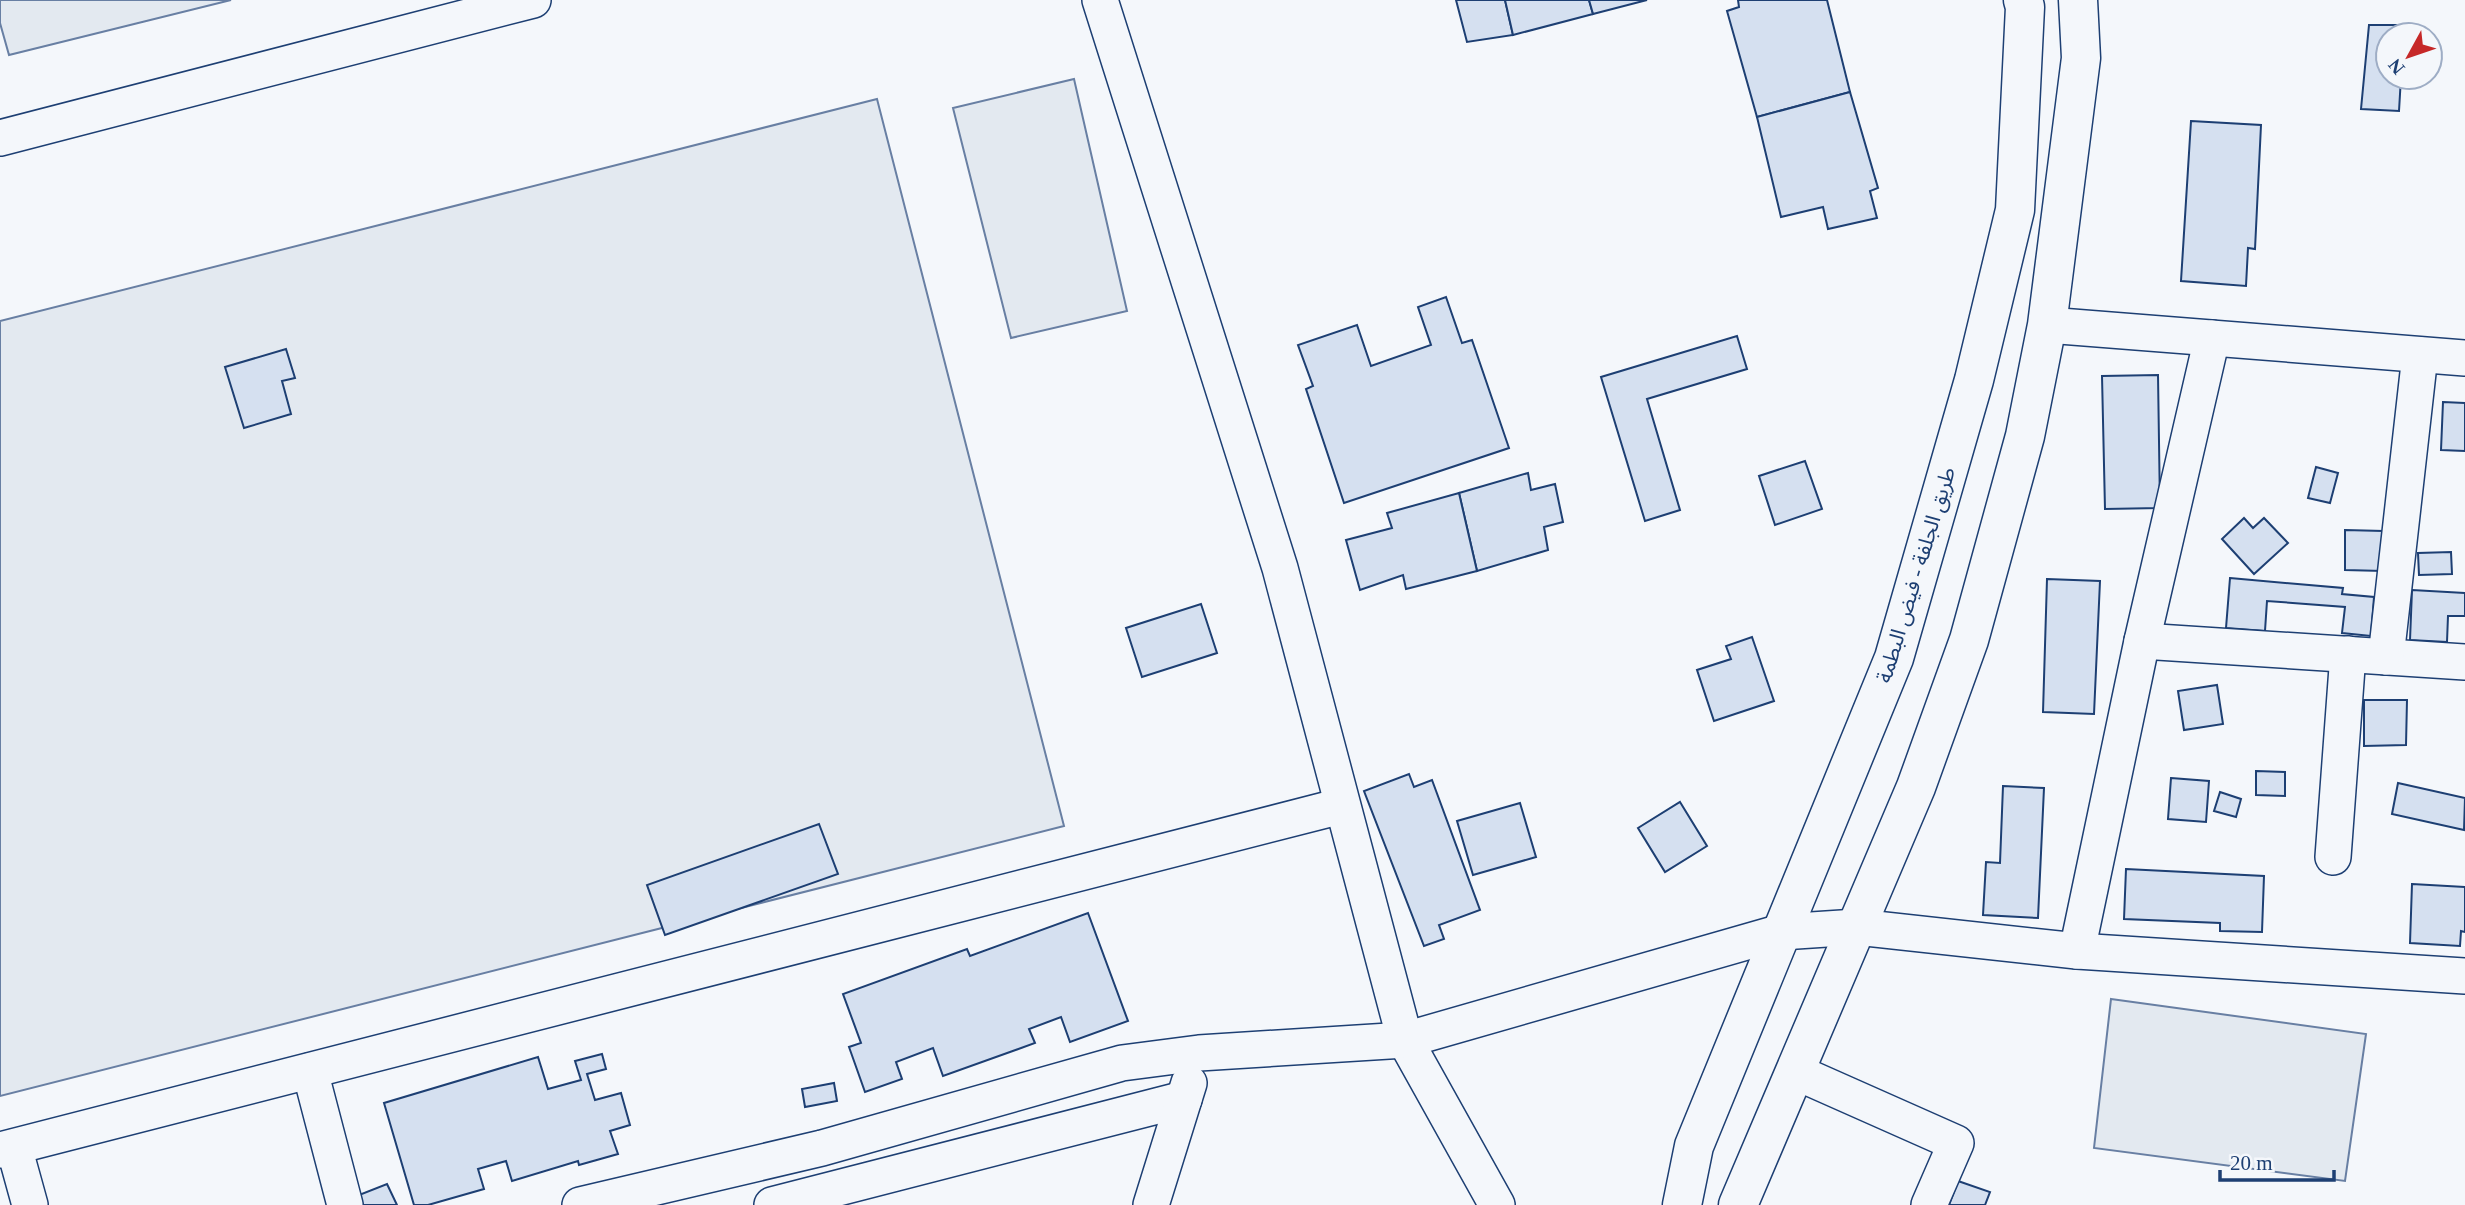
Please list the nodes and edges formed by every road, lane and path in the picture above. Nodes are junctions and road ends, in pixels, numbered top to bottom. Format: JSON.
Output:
{"nodes":[{"id":1,"x":533,"y":0,"type":"edge"},
{"id":2,"x":1100,"y":0,"type":"edge"},
{"id":3,"x":2023,"y":0,"type":"edge"},
{"id":4,"x":2078,"y":0,"type":"edge"},
{"id":5,"x":0,"y":138,"type":"edge"},
{"id":6,"x":2048,"y":325,"type":"junction"},
{"id":7,"x":2213,"y":338,"type":"junction"},
{"id":8,"x":2420,"y":355,"type":"junction"},
{"id":9,"x":2465,"y":358,"type":"edge"},
{"id":10,"x":2142,"y":641,"type":"junction"},
{"id":11,"x":2348,"y":654,"type":"junction"},
{"id":12,"x":2386,"y":657,"type":"junction"},
{"id":13,"x":2465,"y":662,"type":"edge"},
{"id":14,"x":1341,"y":806,"type":"junction"},
{"id":15,"x":2333,"y":858,"type":"dead end"},
{"id":16,"x":1857,"y":927,"type":"junction"},
{"id":17,"x":1781,"y":932,"type":"junction"},
{"id":18,"x":2077,"y":951,"type":"junction"},
{"id":19,"x":2465,"y":976,"type":"edge"},
{"id":20,"x":1405,"y":1040,"type":"junction"},
{"id":21,"x":1199,"y":1053,"type":"junction"},
{"id":22,"x":310,"y":1071,"type":"junction"},
{"id":23,"x":1796,"y":1072,"type":"junction"},
{"id":24,"x":1184,"y":1099,"type":"junction"},
{"id":25,"x":7,"y":1149,"type":"edge"},
{"id":26,"x":30,"y":1205,"type":"edge"},
{"id":27,"x":345,"y":1205,"type":"edge"},
{"id":28,"x":580,"y":1205,"type":"edge"},
{"id":29,"x":772,"y":1205,"type":"edge"},
{"id":30,"x":1151,"y":1205,"type":"edge"},
{"id":31,"x":1497,"y":1205,"type":"edge"},
{"id":32,"x":1682,"y":1205,"type":"edge"},
{"id":33,"x":1738,"y":1205,"type":"edge"},
{"id":34,"x":1929,"y":1205,"type":"edge"}],
"edges":[{"from":1,"to":5,"type":"street"},
{"from":2,"to":14,"type":"street"},
{"from":3,"to":17,"type":"main road","name":"طريق الجلفة - فيض البطمة"},
{"from":4,"to":6,"type":"main road"},
{"from":6,"to":7,"type":"street"},
{"from":6,"to":16,"type":"main road"},
{"from":7,"to":8,"type":"street"},
{"from":7,"to":10,"type":"street"},
{"from":8,"to":9,"type":"street"},
{"from":8,"to":12,"type":"street"},
{"from":10,"to":11,"type":"street"},
{"from":10,"to":18,"type":"street"},
{"from":11,"to":12,"type":"street"},
{"from":11,"to":15,"type":"street"},
{"from":12,"to":13,"type":"street"},
{"from":14,"to":20,"type":"street"},
{"from":14,"to":22,"type":"street"},
{"from":16,"to":17,"type":"street"},
{"from":16,"to":18,"type":"street"},
{"from":16,"to":23,"type":"main road"},
{"from":17,"to":20,"type":"street"},
{"from":17,"to":32,"type":"main road","name":"طريق الجلفة - فيض البطمة"},
{"from":18,"to":19,"type":"street"},
{"from":20,"to":21,"type":"street"},
{"from":20,"to":31,"type":"street"},
{"from":21,"to":24,"type":"street"},
{"from":21,"to":28,"type":"street"},
{"from":22,"to":25,"type":"street"},
{"from":22,"to":27,"type":"street"},
{"from":23,"to":33,"type":"main road"},
{"from":23,"to":34,"type":"street"},
{"from":24,"to":29,"type":"street"},
{"from":24,"to":30,"type":"street"},
{"from":25,"to":26,"type":"street"}]}
